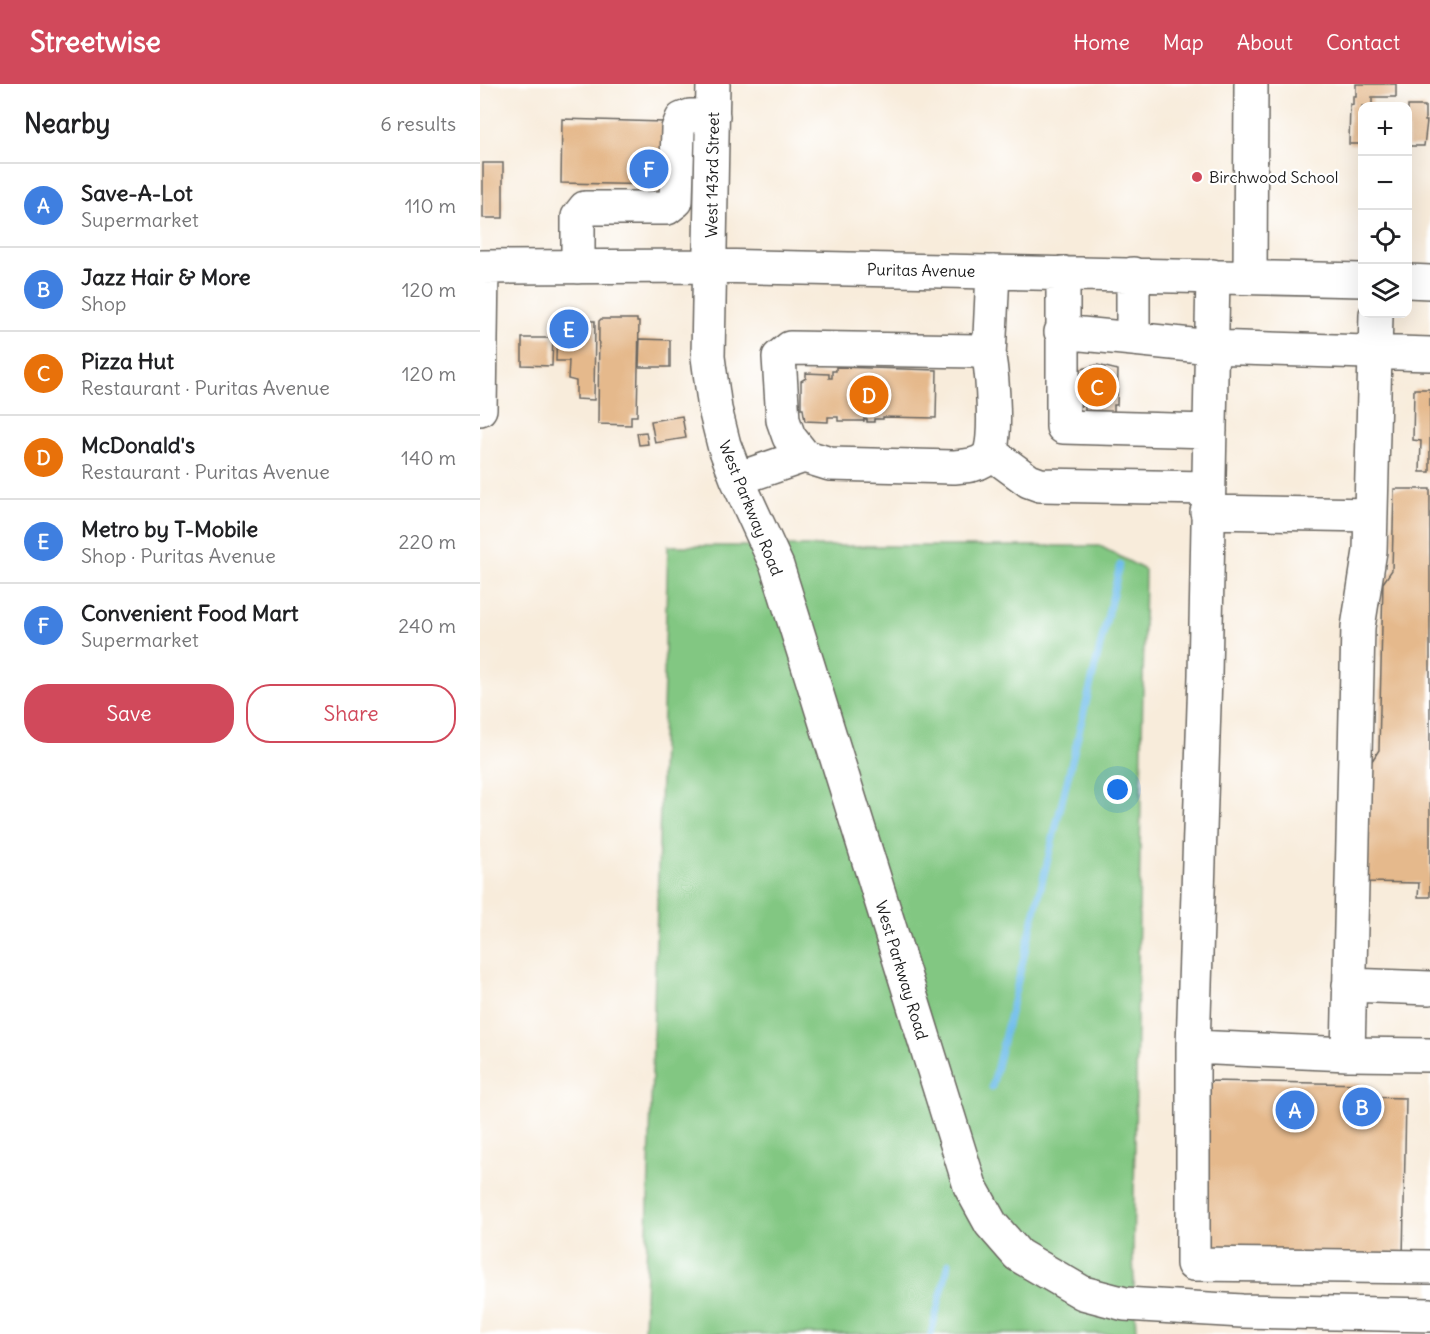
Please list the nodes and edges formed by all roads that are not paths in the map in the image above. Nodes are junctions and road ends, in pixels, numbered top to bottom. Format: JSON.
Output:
{"nodes":[{"id":1,"x":713,"y":84,"type":"edge"},
{"id":2,"x":1251,"y":84,"type":"edge"},
{"id":3,"x":713,"y":116,"type":"junction"},
{"id":4,"x":711,"y":266,"type":"junction"},
{"id":5,"x":481,"y":267,"type":"edge"},
{"id":6,"x":578,"y":267,"type":"junction"},
{"id":7,"x":993,"y":272,"type":"junction"},
{"id":8,"x":1063,"y":273,"type":"junction"},
{"id":9,"x":1133,"y":274,"type":"junction"},
{"id":10,"x":1213,"y":276,"type":"junction"},
{"id":11,"x":1250,"y":276,"type":"junction"},
{"id":12,"x":1358,"y":280,"type":"edge"},
{"id":13,"x":1412,"y":281,"type":"edge"},
{"id":14,"x":1430,"y":282,"type":"edge"},
{"id":15,"x":1376,"y":318,"type":"edge"},
{"id":16,"x":1061,"y":332,"type":"junction"},
{"id":17,"x":1133,"y":339,"type":"junction"},
{"id":18,"x":1211,"y":347,"type":"junction"},
{"id":19,"x":1375,"y":353,"type":"junction"},
{"id":20,"x":1430,"y":354,"type":"edge"},
{"id":21,"x":989,"y":357,"type":"junction"},
{"id":22,"x":480,"y":409,"type":"edge"},
{"id":23,"x":1210,"y":431,"type":"junction"},
{"id":24,"x":991,"y":453,"type":"junction"},
{"id":25,"x":804,"y":456,"type":"junction"},
{"id":26,"x":737,"y":480,"type":"junction"},
{"id":27,"x":1207,"y":500,"type":"junction"},
{"id":28,"x":1371,"y":515,"type":"junction"},
{"id":29,"x":1349,"y":985,"type":"junction"},
{"id":30,"x":1430,"y":988,"type":"edge"},
{"id":31,"x":1193,"y":1047,"type":"junction"},
{"id":32,"x":1348,"y":1053,"type":"junction"},
{"id":33,"x":1430,"y":1055,"type":"edge"},
{"id":34,"x":1430,"y":1267,"type":"edge"},
{"id":35,"x":1430,"y":1315,"type":"edge"}],
"edges":[{"from":1,"to":3,"type":"street","name":"West 143rd Street"},
{"from":2,"to":11,"type":"street"},
{"from":3,"to":4,"type":"street","name":"West 143rd Street"},
{"from":3,"to":6,"type":"street"},
{"from":4,"to":6,"type":"street","name":"Puritas Avenue"},
{"from":4,"to":7,"type":"street","name":"Puritas Avenue"},
{"from":4,"to":26,"type":"street","name":"West Parkway Road"},
{"from":5,"to":6,"type":"street","name":"Puritas Avenue"},
{"from":5,"to":22,"type":"street"},
{"from":7,"to":8,"type":"street","name":"Puritas Avenue"},
{"from":7,"to":21,"type":"street"},
{"from":8,"to":9,"type":"street","name":"Puritas Avenue"},
{"from":8,"to":16,"type":"street"},
{"from":9,"to":10,"type":"street","name":"Puritas Avenue"},
{"from":9,"to":17,"type":"street"},
{"from":10,"to":11,"type":"street","name":"Puritas Avenue"},
{"from":10,"to":18,"type":"street"},
{"from":11,"to":12,"type":"street","name":"Puritas Avenue"},
{"from":13,"to":14,"type":"street"},
{"from":15,"to":19,"type":"street"},
{"from":16,"to":17,"type":"street"},
{"from":16,"to":23,"type":"street"},
{"from":17,"to":18,"type":"street"},
{"from":18,"to":19,"type":"street"},
{"from":18,"to":23,"type":"street"},
{"from":19,"to":20,"type":"street"},
{"from":19,"to":28,"type":"street"},
{"from":21,"to":24,"type":"street"},
{"from":21,"to":25,"type":"street"},
{"from":23,"to":27,"type":"street"},
{"from":24,"to":25,"type":"street"},
{"from":24,"to":27,"type":"street"},
{"from":25,"to":26,"type":"street"},
{"from":26,"to":35,"type":"street","name":"West Parkway Road"},
{"from":27,"to":28,"type":"street"},
{"from":27,"to":31,"type":"street"},
{"from":28,"to":29,"type":"street"},
{"from":29,"to":30,"type":"street"},
{"from":29,"to":32,"type":"street"},
{"from":31,"to":32,"type":"street"},
{"from":31,"to":34,"type":"street"},
{"from":32,"to":33,"type":"street"}]}
